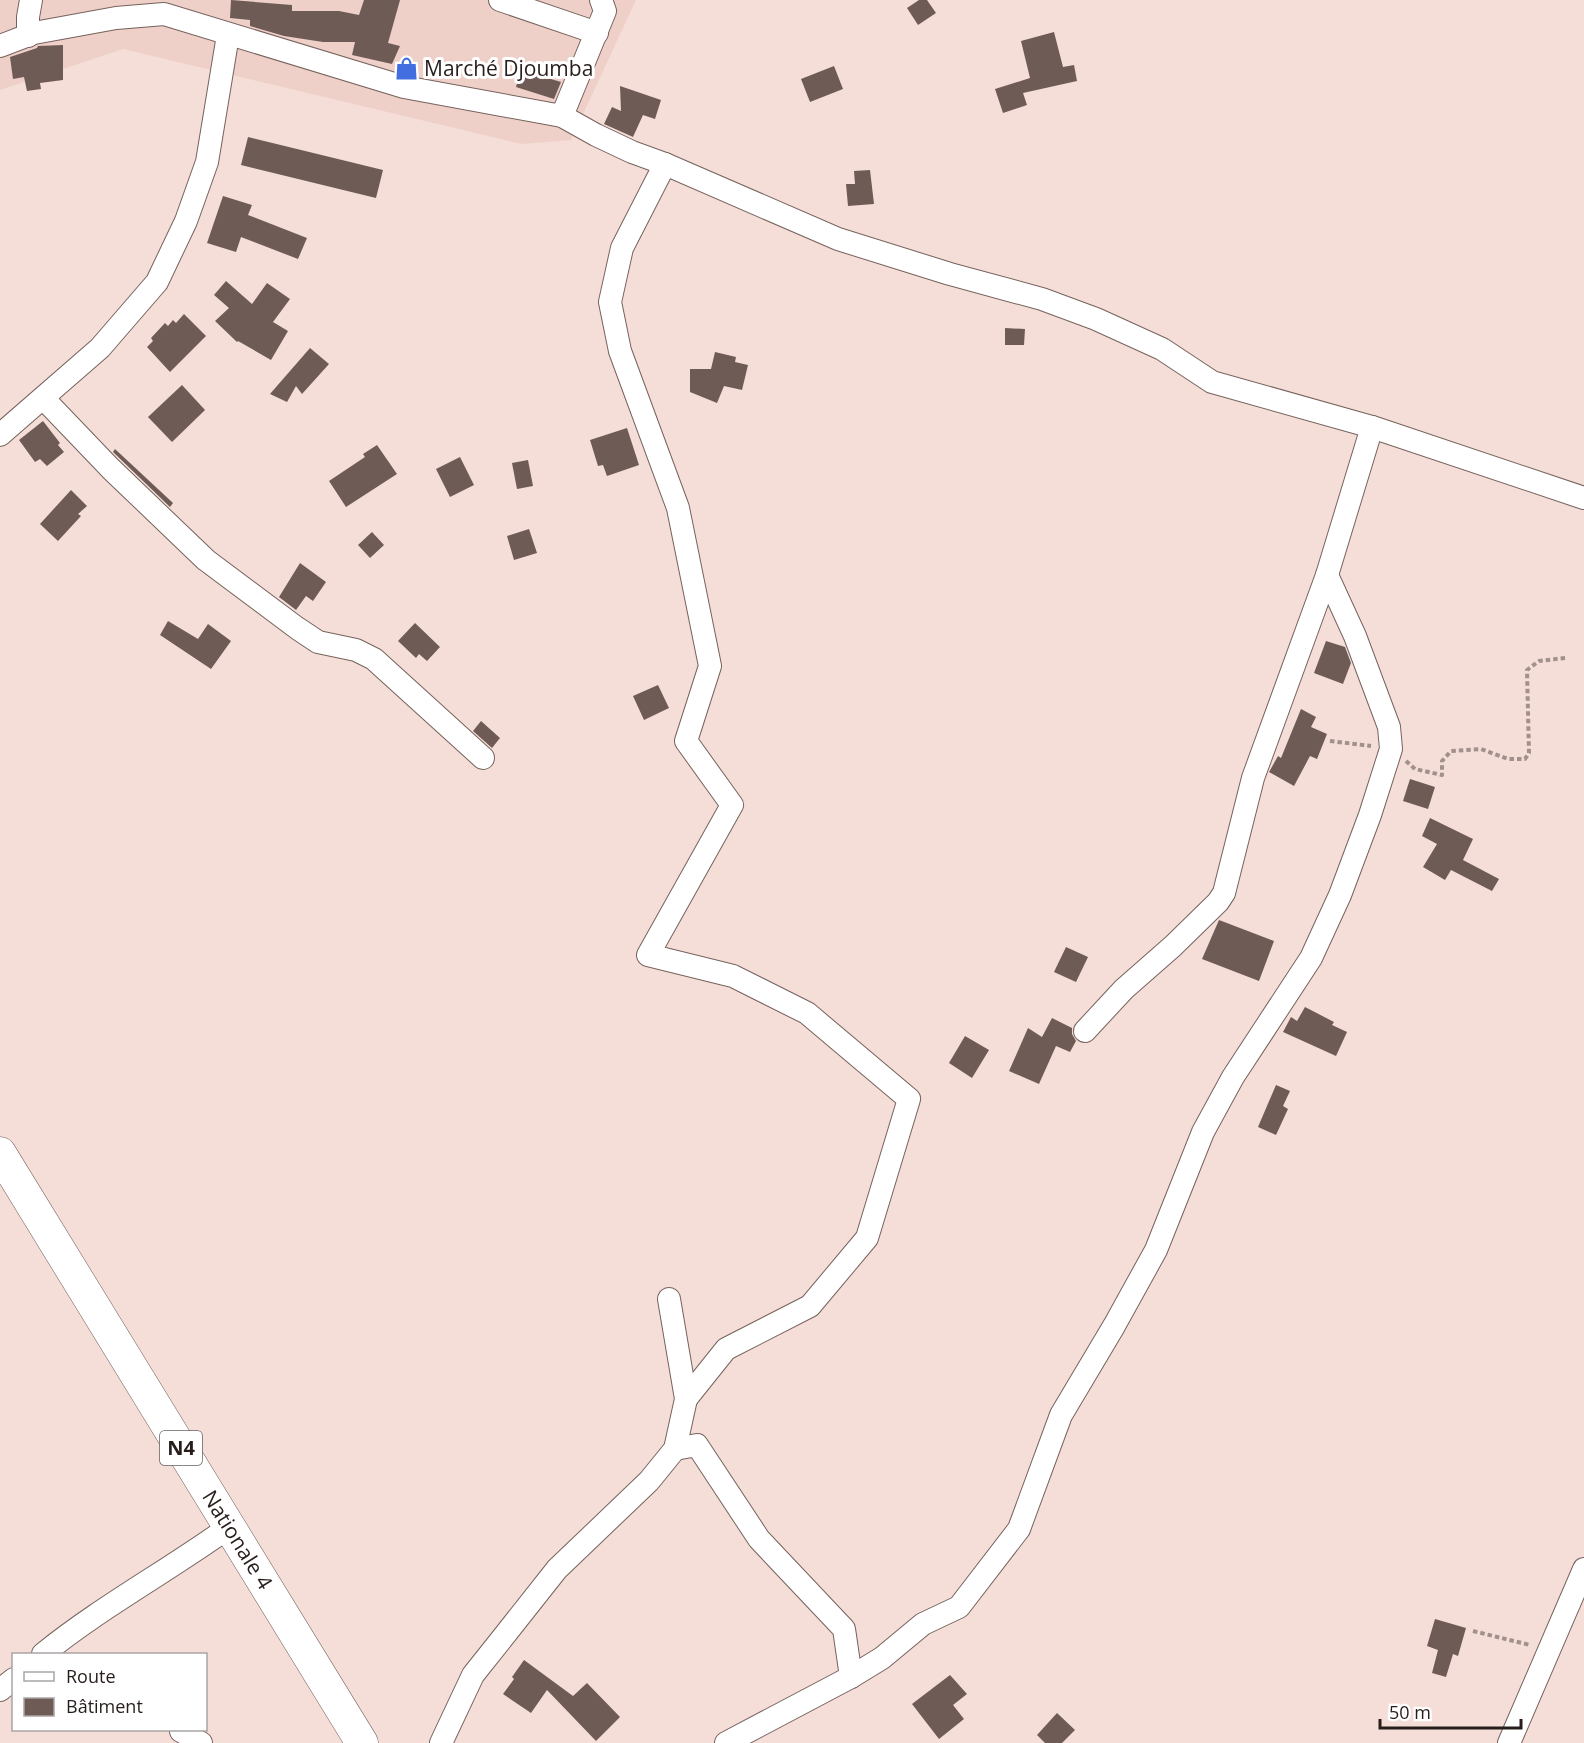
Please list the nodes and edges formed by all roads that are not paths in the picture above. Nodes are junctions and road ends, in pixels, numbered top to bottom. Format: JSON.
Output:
{"nodes":[{"id":1,"x":31,"y":0,"type":"edge"},
{"id":2,"x":500,"y":0,"type":"edge"},
{"id":3,"x":601,"y":0,"type":"edge"},
{"id":4,"x":597,"y":33,"type":"junction"},
{"id":5,"x":228,"y":35,"type":"junction"},
{"id":6,"x":28,"y":36,"type":"junction"},
{"id":7,"x":0,"y":46,"type":"edge"},
{"id":8,"x":562,"y":116,"type":"junction"},
{"id":9,"x":665,"y":164,"type":"junction"},
{"id":10,"x":43,"y":398,"type":"junction"},
{"id":11,"x":1372,"y":427,"type":"junction"},
{"id":12,"x":0,"y":435,"type":"edge"},
{"id":13,"x":1584,"y":498,"type":"edge"},
{"id":14,"x":1327,"y":575,"type":"junction"},
{"id":15,"x":483,"y":758,"type":"dead end"},
{"id":16,"x":1085,"y":1031,"type":"dead end"},
{"id":17,"x":0,"y":1153,"type":"edge"},
{"id":18,"x":669,"y":1299,"type":"dead end"},
{"id":19,"x":686,"y":1399,"type":"junction"},
{"id":20,"x":675,"y":1449,"type":"junction"},
{"id":21,"x":230,"y":1527,"type":"junction"},
{"id":22,"x":1584,"y":1569,"type":"edge"},
{"id":23,"x":44,"y":1653,"type":"edge"},
{"id":24,"x":851,"y":1677,"type":"junction"},
{"id":25,"x":12,"y":1681,"type":"edge"},
{"id":26,"x":0,"y":1690,"type":"edge"},
{"id":27,"x":181,"y":1731,"type":"dead end"},
{"id":28,"x":201,"y":1743,"type":"edge"},
{"id":29,"x":362,"y":1743,"type":"edge"},
{"id":30,"x":441,"y":1743,"type":"edge"},
{"id":31,"x":726,"y":1743,"type":"edge"},
{"id":32,"x":1509,"y":1743,"type":"edge"}],
"edges":[{"from":1,"to":6,"type":"street"},
{"from":2,"to":4,"type":"street"},
{"from":3,"to":4,"type":"street"},
{"from":4,"to":8,"type":"street"},
{"from":5,"to":6,"type":"street"},
{"from":5,"to":8,"type":"street"},
{"from":5,"to":10,"type":"street"},
{"from":6,"to":7,"type":"street"},
{"from":8,"to":9,"type":"street"},
{"from":9,"to":11,"type":"street"},
{"from":9,"to":19,"type":"street"},
{"from":10,"to":12,"type":"street"},
{"from":10,"to":15,"type":"street"},
{"from":11,"to":13,"type":"street"},
{"from":11,"to":14,"type":"street"},
{"from":14,"to":16,"type":"street"},
{"from":14,"to":24,"type":"street"},
{"from":17,"to":21,"type":"highway","name":"Nationale 4","number":"N4"},
{"from":18,"to":19,"type":"street"},
{"from":19,"to":20,"type":"street"},
{"from":20,"to":24,"type":"street"},
{"from":20,"to":30,"type":"street"},
{"from":21,"to":23,"type":"street"},
{"from":21,"to":29,"type":"highway","name":"Nationale 4","number":"N4"},
{"from":22,"to":32,"type":"street"},
{"from":24,"to":31,"type":"street"},
{"from":25,"to":26,"type":"street"},
{"from":27,"to":28,"type":"street"}]}
